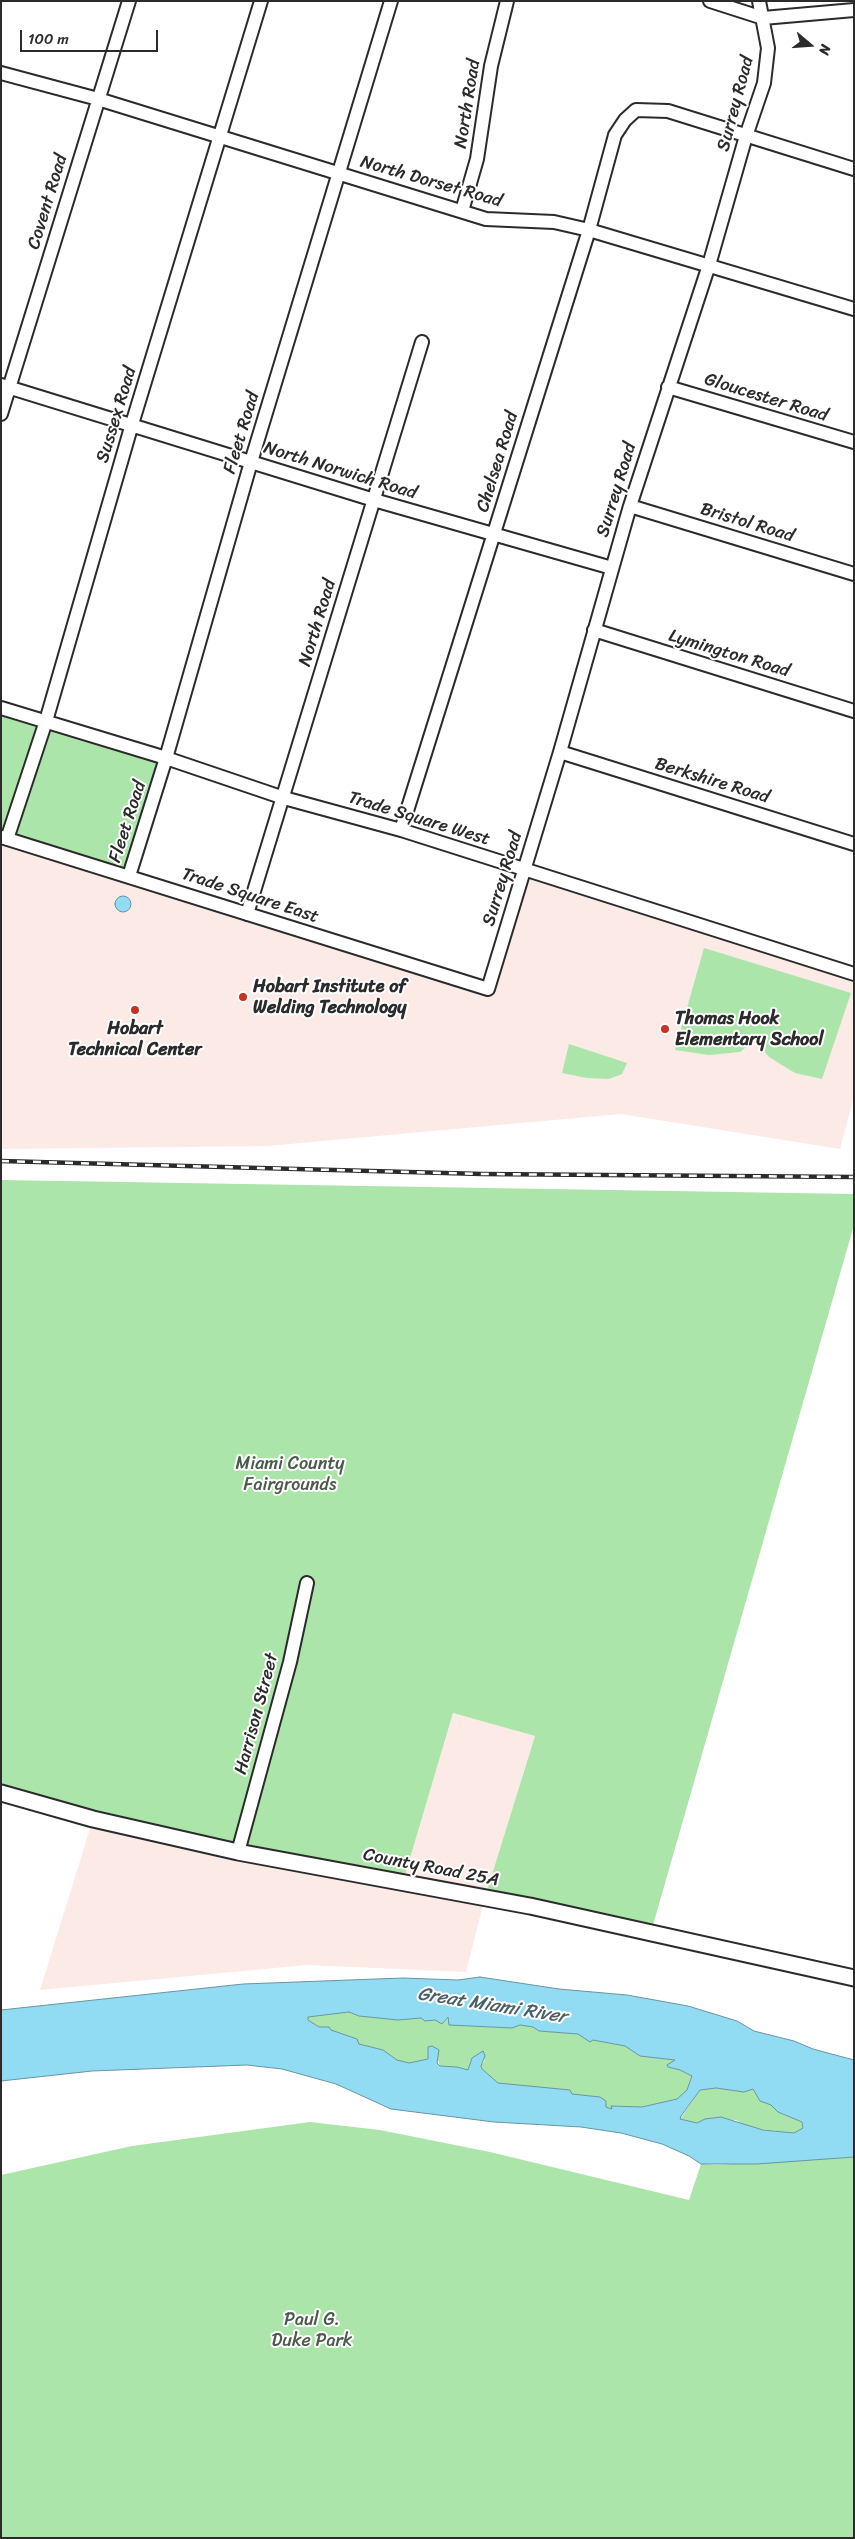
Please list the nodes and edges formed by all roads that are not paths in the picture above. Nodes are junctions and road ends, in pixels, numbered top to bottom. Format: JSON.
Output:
{"nodes":[{"id":1,"x":129,"y":1,"type":"edge"},
{"id":2,"x":261,"y":1,"type":"edge"},
{"id":3,"x":391,"y":1,"type":"edge"},
{"id":4,"x":507,"y":1,"type":"edge"},
{"id":5,"x":710,"y":1,"type":"edge"},
{"id":6,"x":759,"y":1,"type":"edge"},
{"id":7,"x":854,"y":10,"type":"edge"},
{"id":8,"x":763,"y":18,"type":"junction"},
{"id":9,"x":1,"y":73,"type":"edge"},
{"id":10,"x":98,"y":99,"type":"junction"},
{"id":11,"x":220,"y":136,"type":"junction"},
{"id":12,"x":746,"y":136,"type":"junction"},
{"id":13,"x":854,"y":169,"type":"edge"},
{"id":14,"x":340,"y":173,"type":"junction"},
{"id":15,"x":462,"y":212,"type":"junction"},
{"id":16,"x":589,"y":230,"type":"junction"},
{"id":17,"x":709,"y":265,"type":"junction"},
{"id":18,"x":854,"y":309,"type":"edge"},
{"id":19,"x":422,"y":342,"type":"dead end"},
{"id":20,"x":5,"y":386,"type":"edge"},
{"id":21,"x":668,"y":387,"type":"junction"},
{"id":22,"x":1,"y":414,"type":"edge"},
{"id":23,"x":132,"y":424,"type":"junction"},
{"id":24,"x":854,"y":442,"type":"edge"},
{"id":25,"x":251,"y":462,"type":"junction"},
{"id":26,"x":374,"y":500,"type":"junction"},
{"id":27,"x":630,"y":506,"type":"junction"},
{"id":28,"x":494,"y":534,"type":"junction"},
{"id":29,"x":612,"y":568,"type":"junction"},
{"id":30,"x":854,"y":574,"type":"edge"},
{"id":31,"x":594,"y":630,"type":"junction"},
{"id":32,"x":1,"y":708,"type":"edge"},
{"id":33,"x":854,"y":711,"type":"edge"},
{"id":34,"x":46,"y":721,"type":"junction"},
{"id":35,"x":560,"y":752,"type":"junction"},
{"id":36,"x":166,"y":758,"type":"junction"},
{"id":37,"x":284,"y":798,"type":"junction"},
{"id":38,"x":401,"y":830,"type":"junction"},
{"id":39,"x":4,"y":838,"type":"edge"},
{"id":40,"x":854,"y":844,"type":"edge"},
{"id":41,"x":524,"y":870,"type":"junction"},
{"id":42,"x":129,"y":876,"type":"junction"},
{"id":43,"x":247,"y":914,"type":"junction"},
{"id":44,"x":854,"y":974,"type":"edge"},
{"id":45,"x":488,"y":990,"type":"joint"},
{"id":46,"x":307,"y":1583,"type":"dead end"},
{"id":47,"x":1,"y":1794,"type":"edge"},
{"id":48,"x":238,"y":1852,"type":"junction"},
{"id":49,"x":854,"y":1978,"type":"edge"}],
"edges":[{"from":1,"to":10,"type":"street","name":"Covent Road"},
{"from":2,"to":11,"type":"street","name":"Sussex Road"},
{"from":3,"to":14,"type":"street","name":"Fleet Road"},
{"from":4,"to":15,"type":"street","name":"North Road"},
{"from":5,"to":8,"type":"street"},
{"from":6,"to":8,"type":"street","name":"Surrey Road"},
{"from":7,"to":8,"type":"street"},
{"from":8,"to":12,"type":"street","name":"Surrey Road"},
{"from":9,"to":10,"type":"street","name":"North Dorset Road"},
{"from":10,"to":11,"type":"street","name":"North Dorset Road"},
{"from":10,"to":20,"type":"street","name":"Covent Road"},
{"from":11,"to":14,"type":"street","name":"North Dorset Road"},
{"from":11,"to":23,"type":"street","name":"Sussex Road"},
{"from":12,"to":13,"type":"street"},
{"from":12,"to":16,"type":"street","name":"Chelsea Road"},
{"from":12,"to":17,"type":"street","name":"Surrey Road"},
{"from":14,"to":15,"type":"street","name":"North Dorset Road"},
{"from":14,"to":25,"type":"street","name":"Fleet Road"},
{"from":15,"to":16,"type":"street","name":"North Dorset Road"},
{"from":16,"to":17,"type":"street","name":"North Dorset Road"},
{"from":16,"to":28,"type":"street","name":"Chelsea Road"},
{"from":17,"to":18,"type":"street","name":"North Dorset Road"},
{"from":17,"to":21,"type":"street","name":"Surrey Road"},
{"from":19,"to":26,"type":"street","name":"North Road"},
{"from":20,"to":22,"type":"street","name":"Covent Road"},
{"from":20,"to":23,"type":"street","name":"North Norwich Road"},
{"from":21,"to":24,"type":"street","name":"Gloucester Road"},
{"from":21,"to":27,"type":"street","name":"Surrey Road"},
{"from":23,"to":25,"type":"street","name":"North Norwich Road"},
{"from":23,"to":34,"type":"street","name":"Sussex Road"},
{"from":25,"to":26,"type":"street","name":"North Norwich Road"},
{"from":25,"to":36,"type":"street","name":"Fleet Road"},
{"from":26,"to":28,"type":"street","name":"North Norwich Road"},
{"from":26,"to":37,"type":"street","name":"North Road"},
{"from":27,"to":29,"type":"street","name":"Surrey Road"},
{"from":27,"to":30,"type":"street","name":"Bristol Road"},
{"from":28,"to":29,"type":"street","name":"North Norwich Road"},
{"from":28,"to":38,"type":"street","name":"Chelsea Road"},
{"from":29,"to":31,"type":"street","name":"Surrey Road"},
{"from":31,"to":33,"type":"street","name":"Lymington Road"},
{"from":31,"to":35,"type":"street","name":"Surrey Road"},
{"from":32,"to":34,"type":"street","name":"Trade Square West"},
{"from":34,"to":36,"type":"street","name":"Trade Square West"},
{"from":34,"to":39,"type":"street","name":"Sussex Road"},
{"from":35,"to":40,"type":"street","name":"Berkshire Road"},
{"from":35,"to":41,"type":"street","name":"Surrey Road"},
{"from":36,"to":37,"type":"street","name":"Trade Square West"},
{"from":36,"to":42,"type":"street","name":"Fleet Road"},
{"from":37,"to":38,"type":"street","name":"Trade Square West"},
{"from":37,"to":43,"type":"street","name":"North Road"},
{"from":38,"to":41,"type":"street","name":"Trade Square West"},
{"from":39,"to":42,"type":"street","name":"Trade Square East"},
{"from":41,"to":44,"type":"street","name":"Trade Square West"},
{"from":41,"to":45,"type":"street","name":"Surrey Road"},
{"from":42,"to":43,"type":"street","name":"Trade Square East"},
{"from":43,"to":45,"type":"street","name":"Trade Square East"},
{"from":46,"to":48,"type":"street","name":"Harrison Street"},
{"from":47,"to":48,"type":"main road","name":"County Road 25A"},
{"from":48,"to":49,"type":"main road","name":"County Road 25A"}]}
